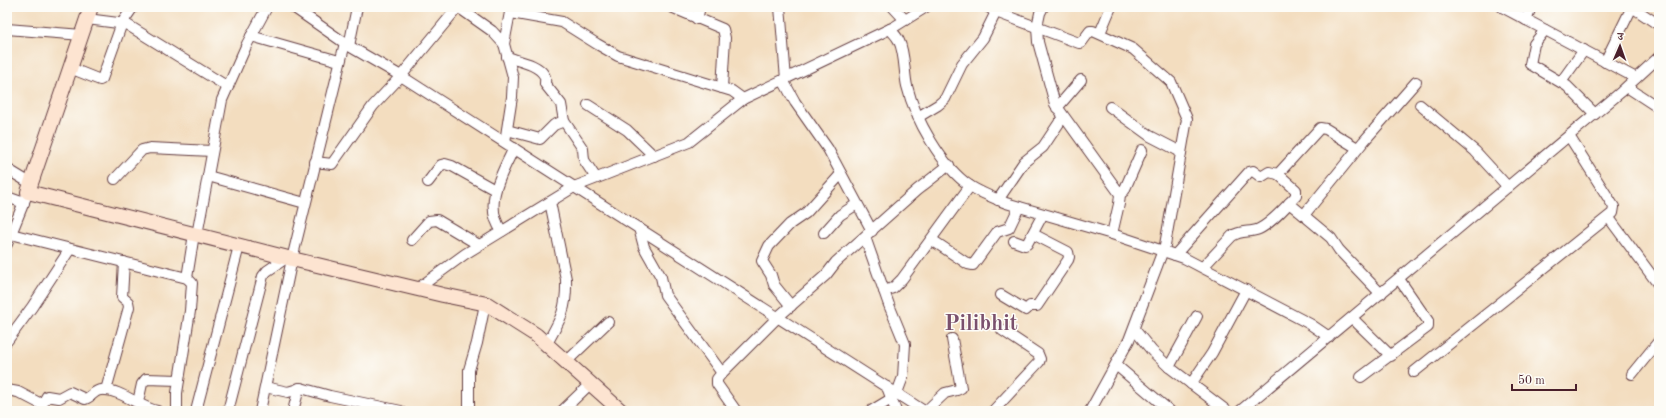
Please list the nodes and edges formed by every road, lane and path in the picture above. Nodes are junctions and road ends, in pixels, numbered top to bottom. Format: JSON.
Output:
{"nodes":[{"id":1,"x":133,"y":7,"type":"edge"},
{"id":2,"x":267,"y":7,"type":"edge"},
{"id":3,"x":293,"y":7,"type":"edge"},
{"id":4,"x":357,"y":7,"type":"edge"},
{"id":5,"x":458,"y":7,"type":"edge"},
{"id":6,"x":671,"y":7,"type":"edge"},
{"id":7,"x":700,"y":7,"type":"edge"},
{"id":8,"x":780,"y":7,"type":"edge"},
{"id":9,"x":893,"y":7,"type":"edge"},
{"id":10,"x":926,"y":7,"type":"edge"},
{"id":11,"x":1043,"y":7,"type":"edge"},
{"id":12,"x":1111,"y":7,"type":"edge"},
{"id":13,"x":1502,"y":7,"type":"edge"},
{"id":14,"x":1531,"y":7,"type":"edge"},
{"id":15,"x":1632,"y":7,"type":"edge"},
{"id":16,"x":992,"y":9,"type":"edge"},
{"id":17,"x":511,"y":10,"type":"edge"},
{"id":18,"x":89,"y":13,"type":"edge"},
{"id":19,"x":697,"y":19,"type":"junction"},
{"id":20,"x":905,"y":20,"type":"junction"},
{"id":21,"x":1526,"y":20,"type":"junction"},
{"id":22,"x":122,"y":23,"type":"junction"},
{"id":23,"x":1659,"y":24,"type":"edge"},
{"id":24,"x":1037,"y":27,"type":"junction"},
{"id":25,"x":7,"y":29,"type":"edge"},
{"id":26,"x":890,"y":29,"type":"junction"},
{"id":27,"x":1545,"y":30,"type":"junction"},
{"id":28,"x":1100,"y":33,"type":"junction"},
{"id":29,"x":82,"y":35,"type":"junction"},
{"id":30,"x":251,"y":36,"type":"junction"},
{"id":31,"x":347,"y":44,"type":"junction"},
{"id":32,"x":504,"y":44,"type":"junction"},
{"id":33,"x":1584,"y":50,"type":"junction"},
{"id":34,"x":507,"y":57,"type":"junction"},
{"id":35,"x":1659,"y":57,"type":"edge"},
{"id":36,"x":339,"y":61,"type":"junction"},
{"id":37,"x":1605,"y":62,"type":"junction"},
{"id":38,"x":70,"y":68,"type":"junction"},
{"id":39,"x":401,"y":76,"type":"junction"},
{"id":40,"x":1636,"y":78,"type":"junction"},
{"id":41,"x":785,"y":80,"type":"junction"},
{"id":42,"x":1081,"y":80,"type":"dead end"},
{"id":43,"x":1416,"y":82,"type":"dead end"},
{"id":44,"x":1561,"y":82,"type":"junction"},
{"id":45,"x":228,"y":87,"type":"junction"},
{"id":46,"x":1627,"y":87,"type":"junction"},
{"id":47,"x":722,"y":88,"type":"junction"},
{"id":48,"x":743,"y":100,"type":"junction"},
{"id":49,"x":588,"y":105,"type":"dead end"},
{"id":50,"x":1420,"y":105,"type":"dead end"},
{"id":51,"x":1110,"y":107,"type":"dead end"},
{"id":52,"x":1659,"y":108,"type":"edge"},
{"id":53,"x":1060,"y":112,"type":"junction"},
{"id":54,"x":1595,"y":114,"type":"junction"},
{"id":55,"x":918,"y":117,"type":"junction"},
{"id":56,"x":564,"y":121,"type":"junction"},
{"id":57,"x":507,"y":130,"type":"junction"},
{"id":58,"x":1569,"y":136,"type":"junction"},
{"id":59,"x":505,"y":142,"type":"junction"},
{"id":60,"x":514,"y":148,"type":"junction"},
{"id":61,"x":1357,"y":149,"type":"junction"},
{"id":62,"x":1142,"y":150,"type":"dead end"},
{"id":63,"x":212,"y":151,"type":"junction"},
{"id":64,"x":1181,"y":152,"type":"junction"},
{"id":65,"x":654,"y":156,"type":"junction"},
{"id":66,"x":315,"y":162,"type":"junction"},
{"id":67,"x":949,"y":165,"type":"junction"},
{"id":68,"x":7,"y":169,"type":"edge"},
{"id":69,"x":841,"y":174,"type":"junction"},
{"id":70,"x":1278,"y":174,"type":"junction"},
{"id":71,"x":208,"y":176,"type":"junction"},
{"id":72,"x":596,"y":178,"type":"junction"},
{"id":73,"x":116,"y":179,"type":"dead end"},
{"id":74,"x":428,"y":182,"type":"dead end"},
{"id":75,"x":970,"y":186,"type":"junction"},
{"id":76,"x":574,"y":187,"type":"junction"},
{"id":77,"x":1508,"y":187,"type":"junction"},
{"id":78,"x":495,"y":190,"type":"junction"},
{"id":79,"x":27,"y":193,"type":"junction"},
{"id":80,"x":1120,"y":194,"type":"junction"},
{"id":81,"x":7,"y":197,"type":"edge"},
{"id":82,"x":998,"y":200,"type":"junction"},
{"id":83,"x":306,"y":202,"type":"junction"},
{"id":84,"x":550,"y":202,"type":"junction"},
{"id":85,"x":1289,"y":203,"type":"junction"},
{"id":86,"x":857,"y":204,"type":"junction"},
{"id":87,"x":1019,"y":207,"type":"junction"},
{"id":88,"x":1042,"y":214,"type":"junction"},
{"id":89,"x":1304,"y":215,"type":"junction"},
{"id":90,"x":1609,"y":218,"type":"junction"},
{"id":91,"x":638,"y":228,"type":"junction"},
{"id":92,"x":10,"y":231,"type":"edge"},
{"id":93,"x":502,"y":231,"type":"junction"},
{"id":94,"x":824,"y":232,"type":"dead end"},
{"id":95,"x":868,"y":234,"type":"junction"},
{"id":96,"x":1033,"y":234,"type":"junction"},
{"id":97,"x":1112,"y":234,"type":"junction"},
{"id":98,"x":195,"y":235,"type":"junction"},
{"id":99,"x":412,"y":240,"type":"dead end"},
{"id":100,"x":932,"y":240,"type":"junction"},
{"id":101,"x":1014,"y":241,"type":"dead end"},
{"id":102,"x":7,"y":244,"type":"edge"},
{"id":103,"x":479,"y":245,"type":"junction"},
{"id":104,"x":239,"y":246,"type":"junction"},
{"id":105,"x":70,"y":249,"type":"junction"},
{"id":106,"x":1163,"y":251,"type":"junction"},
{"id":107,"x":1175,"y":255,"type":"junction"},
{"id":108,"x":289,"y":258,"type":"junction"},
{"id":109,"x":124,"y":262,"type":"junction"},
{"id":110,"x":1203,"y":267,"type":"junction"},
{"id":111,"x":187,"y":278,"type":"junction"},
{"id":112,"x":1399,"y":279,"type":"junction"},
{"id":113,"x":1658,"y":284,"type":"dead end"},
{"id":114,"x":417,"y":289,"type":"junction"},
{"id":115,"x":1246,"y":290,"type":"junction"},
{"id":116,"x":884,"y":291,"type":"junction"},
{"id":117,"x":1381,"y":294,"type":"junction"},
{"id":118,"x":1001,"y":295,"type":"dead end"},
{"id":119,"x":485,"y":304,"type":"junction"},
{"id":120,"x":791,"y":306,"type":"junction"},
{"id":121,"x":1197,"y":316,"type":"dead end"},
{"id":122,"x":778,"y":318,"type":"junction"},
{"id":123,"x":1352,"y":318,"type":"junction"},
{"id":124,"x":608,"y":322,"type":"dead end"},
{"id":125,"x":1134,"y":329,"type":"junction"},
{"id":126,"x":1002,"y":330,"type":"dead end"},
{"id":127,"x":1329,"y":337,"type":"junction"},
{"id":128,"x":952,"y":339,"type":"dead end"},
{"id":129,"x":7,"y":341,"type":"edge"},
{"id":130,"x":546,"y":344,"type":"junction"},
{"id":131,"x":1657,"y":346,"type":"edge"},
{"id":132,"x":1391,"y":356,"type":"junction"},
{"id":133,"x":566,"y":362,"type":"junction"},
{"id":134,"x":1116,"y":365,"type":"junction"},
{"id":135,"x":1169,"y":367,"type":"junction"},
{"id":136,"x":1414,"y":372,"type":"dead end"},
{"id":137,"x":722,"y":373,"type":"junction"},
{"id":138,"x":1632,"y":374,"type":"dead end"},
{"id":139,"x":1362,"y":377,"type":"dead end"},
{"id":140,"x":179,"y":380,"type":"junction"},
{"id":141,"x":590,"y":383,"type":"junction"},
{"id":142,"x":1191,"y":384,"type":"junction"},
{"id":143,"x":265,"y":387,"type":"junction"},
{"id":144,"x":299,"y":388,"type":"junction"},
{"id":145,"x":7,"y":390,"type":"edge"},
{"id":146,"x":106,"y":390,"type":"junction"},
{"id":147,"x":894,"y":396,"type":"junction"},
{"id":148,"x":140,"y":406,"type":"edge"},
{"id":149,"x":39,"y":407,"type":"edge"},
{"id":150,"x":157,"y":411,"type":"edge"},
{"id":151,"x":177,"y":411,"type":"edge"},
{"id":152,"x":196,"y":411,"type":"edge"},
{"id":153,"x":228,"y":411,"type":"edge"},
{"id":154,"x":260,"y":411,"type":"edge"},
{"id":155,"x":293,"y":411,"type":"edge"},
{"id":156,"x":401,"y":411,"type":"edge"},
{"id":157,"x":469,"y":411,"type":"edge"},
{"id":158,"x":562,"y":411,"type":"edge"},
{"id":159,"x":621,"y":411,"type":"edge"},
{"id":160,"x":736,"y":411,"type":"edge"},
{"id":161,"x":871,"y":411,"type":"edge"},
{"id":162,"x":896,"y":411,"type":"edge"},
{"id":163,"x":925,"y":411,"type":"edge"},
{"id":164,"x":993,"y":411,"type":"edge"},
{"id":165,"x":1090,"y":411,"type":"edge"},
{"id":166,"x":1170,"y":411,"type":"edge"},
{"id":167,"x":1227,"y":411,"type":"edge"},
{"id":168,"x":1240,"y":411,"type":"edge"}],
"edges":[{"from":1,"to":22,"type":"street"},
{"from":2,"to":30,"type":"street"},
{"from":3,"to":31,"type":"street"},
{"from":4,"to":31,"type":"street"},
{"from":5,"to":32,"type":"street"},
{"from":5,"to":39,"type":"street"},
{"from":6,"to":19,"type":"street"},
{"from":7,"to":19,"type":"street"},
{"from":8,"to":41,"type":"street"},
{"from":9,"to":20,"type":"street"},
{"from":10,"to":20,"type":"street"},
{"from":11,"to":24,"type":"street"},
{"from":12,"to":28,"type":"street"},
{"from":13,"to":21,"type":"street"},
{"from":14,"to":21,"type":"street"},
{"from":15,"to":23,"type":"street"},
{"from":15,"to":37,"type":"street"},
{"from":16,"to":24,"type":"street"},
{"from":16,"to":55,"type":"street"},
{"from":17,"to":32,"type":"street"},
{"from":17,"to":47,"type":"street"},
{"from":18,"to":22,"type":"street"},
{"from":18,"to":29,"type":"main road"},
{"from":19,"to":47,"type":"street"},
{"from":20,"to":26,"type":"street"},
{"from":21,"to":27,"type":"street"},
{"from":22,"to":38,"type":"street"},
{"from":22,"to":45,"type":"street"},
{"from":24,"to":28,"type":"street"},
{"from":24,"to":53,"type":"street"},
{"from":25,"to":29,"type":"street"},
{"from":26,"to":41,"type":"street"},
{"from":26,"to":55,"type":"street"},
{"from":27,"to":33,"type":"street"},
{"from":27,"to":44,"type":"street"},
{"from":28,"to":64,"type":"street"},
{"from":29,"to":38,"type":"main road"},
{"from":30,"to":36,"type":"street"},
{"from":30,"to":45,"type":"street"},
{"from":31,"to":36,"type":"street"},
{"from":31,"to":39,"type":"street"},
{"from":32,"to":34,"type":"street"},
{"from":33,"to":37,"type":"street"},
{"from":33,"to":44,"type":"street"},
{"from":34,"to":56,"type":"street"},
{"from":34,"to":57,"type":"street"},
{"from":35,"to":40,"type":"street"},
{"from":36,"to":66,"type":"street"},
{"from":37,"to":40,"type":"street"},
{"from":38,"to":79,"type":"main road"},
{"from":39,"to":59,"type":"street"},
{"from":39,"to":66,"type":"street"},
{"from":40,"to":46,"type":"street"},
{"from":41,"to":48,"type":"street"},
{"from":41,"to":69,"type":"street"},
{"from":42,"to":53,"type":"street"},
{"from":43,"to":61,"type":"street"},
{"from":44,"to":54,"type":"street"},
{"from":45,"to":63,"type":"street"},
{"from":46,"to":52,"type":"street"},
{"from":46,"to":54,"type":"street"},
{"from":47,"to":48,"type":"street"},
{"from":48,"to":65,"type":"street"},
{"from":49,"to":65,"type":"street"},
{"from":50,"to":77,"type":"street"},
{"from":51,"to":64,"type":"street"},
{"from":53,"to":80,"type":"street"},
{"from":53,"to":82,"type":"street"},
{"from":54,"to":58,"type":"street"},
{"from":55,"to":67,"type":"street"},
{"from":56,"to":57,"type":"street"},
{"from":56,"to":72,"type":"street"},
{"from":57,"to":59,"type":"street"},
{"from":58,"to":77,"type":"street"},
{"from":58,"to":90,"type":"street"},
{"from":59,"to":60,"type":"street"},
{"from":60,"to":76,"type":"street"},
{"from":60,"to":78,"type":"street"},
{"from":61,"to":70,"type":"street"},
{"from":61,"to":89,"type":"street"},
{"from":62,"to":80,"type":"street"},
{"from":63,"to":71,"type":"street"},
{"from":63,"to":73,"type":"street"},
{"from":64,"to":106,"type":"street"},
{"from":65,"to":72,"type":"street"},
{"from":66,"to":83,"type":"street"},
{"from":67,"to":75,"type":"street"},
{"from":67,"to":95,"type":"street"},
{"from":68,"to":79,"type":"street"},
{"from":69,"to":86,"type":"street"},
{"from":69,"to":120,"type":"street"},
{"from":70,"to":85,"type":"street"},
{"from":70,"to":107,"type":"street"},
{"from":71,"to":83,"type":"street"},
{"from":71,"to":98,"type":"street"},
{"from":72,"to":76,"type":"street"},
{"from":74,"to":78,"type":"street"},
{"from":75,"to":82,"type":"street"},
{"from":75,"to":100,"type":"street"},
{"from":76,"to":84,"type":"street"},
{"from":76,"to":91,"type":"street"},
{"from":77,"to":112,"type":"street"},
{"from":78,"to":93,"type":"street"},
{"from":79,"to":81,"type":"street"},
{"from":79,"to":92,"type":"street"},
{"from":79,"to":98,"type":"main road"},
{"from":80,"to":97,"type":"street"},
{"from":82,"to":87,"type":"street"},
{"from":83,"to":108,"type":"street"},
{"from":84,"to":93,"type":"street"},
{"from":84,"to":130,"type":"street"},
{"from":85,"to":89,"type":"street"},
{"from":85,"to":110,"type":"street"},
{"from":86,"to":94,"type":"street"},
{"from":86,"to":95,"type":"street"},
{"from":87,"to":88,"type":"street"},
{"from":87,"to":100,"type":"street"},
{"from":88,"to":96,"type":"street"},
{"from":88,"to":97,"type":"street"},
{"from":89,"to":117,"type":"street"},
{"from":90,"to":113,"type":"street"},
{"from":90,"to":136,"type":"street"},
{"from":91,"to":122,"type":"street"},
{"from":91,"to":137,"type":"street"},
{"from":92,"to":102,"type":"street"},
{"from":92,"to":105,"type":"street"},
{"from":93,"to":103,"type":"street"},
{"from":95,"to":116,"type":"street"},
{"from":95,"to":120,"type":"street"},
{"from":96,"to":101,"type":"street"},
{"from":96,"to":118,"type":"street"},
{"from":97,"to":106,"type":"street"},
{"from":98,"to":104,"type":"main road"},
{"from":98,"to":111,"type":"street"},
{"from":99,"to":103,"type":"street"},
{"from":100,"to":116,"type":"street"},
{"from":103,"to":114,"type":"street"},
{"from":104,"to":108,"type":"main road"},
{"from":104,"to":152,"type":"street"},
{"from":105,"to":109,"type":"street"},
{"from":105,"to":129,"type":"street"},
{"from":106,"to":107,"type":"street"},
{"from":106,"to":125,"type":"street"},
{"from":107,"to":110,"type":"street"},
{"from":108,"to":114,"type":"main road"},
{"from":108,"to":143,"type":"street"},
{"from":108,"to":153,"type":"street"},
{"from":109,"to":111,"type":"street"},
{"from":109,"to":146,"type":"street"},
{"from":110,"to":115,"type":"street"},
{"from":111,"to":140,"type":"street"},
{"from":112,"to":117,"type":"street"},
{"from":112,"to":132,"type":"street"},
{"from":114,"to":119,"type":"main road"},
{"from":115,"to":127,"type":"street"},
{"from":115,"to":142,"type":"street"},
{"from":116,"to":147,"type":"street"},
{"from":117,"to":123,"type":"street"},
{"from":119,"to":130,"type":"main road"},
{"from":119,"to":157,"type":"street"},
{"from":120,"to":122,"type":"street"},
{"from":121,"to":135,"type":"street"},
{"from":122,"to":137,"type":"street"},
{"from":122,"to":147,"type":"street"},
{"from":123,"to":127,"type":"street"},
{"from":123,"to":132,"type":"street"},
{"from":124,"to":133,"type":"street"},
{"from":125,"to":134,"type":"street"},
{"from":125,"to":135,"type":"street"},
{"from":126,"to":164,"type":"street"},
{"from":127,"to":168,"type":"street"},
{"from":128,"to":163,"type":"street"},
{"from":130,"to":133,"type":"main road"},
{"from":131,"to":138,"type":"street"},
{"from":132,"to":139,"type":"street"},
{"from":133,"to":141,"type":"main road"},
{"from":134,"to":165,"type":"street"},
{"from":134,"to":166,"type":"street"},
{"from":135,"to":142,"type":"street"},
{"from":137,"to":160,"type":"street"},
{"from":140,"to":148,"type":"street"},
{"from":140,"to":151,"type":"street"},
{"from":141,"to":158,"type":"street"},
{"from":141,"to":159,"type":"main road"},
{"from":142,"to":167,"type":"street"},
{"from":143,"to":144,"type":"street"},
{"from":143,"to":154,"type":"street"},
{"from":144,"to":155,"type":"street"},
{"from":144,"to":156,"type":"street"},
{"from":145,"to":149,"type":"street"},
{"from":146,"to":148,"type":"street"},
{"from":146,"to":149,"type":"street"},
{"from":147,"to":161,"type":"street"},
{"from":147,"to":162,"type":"street"},
{"from":147,"to":163,"type":"street"},
{"from":148,"to":150,"type":"street"}]}
